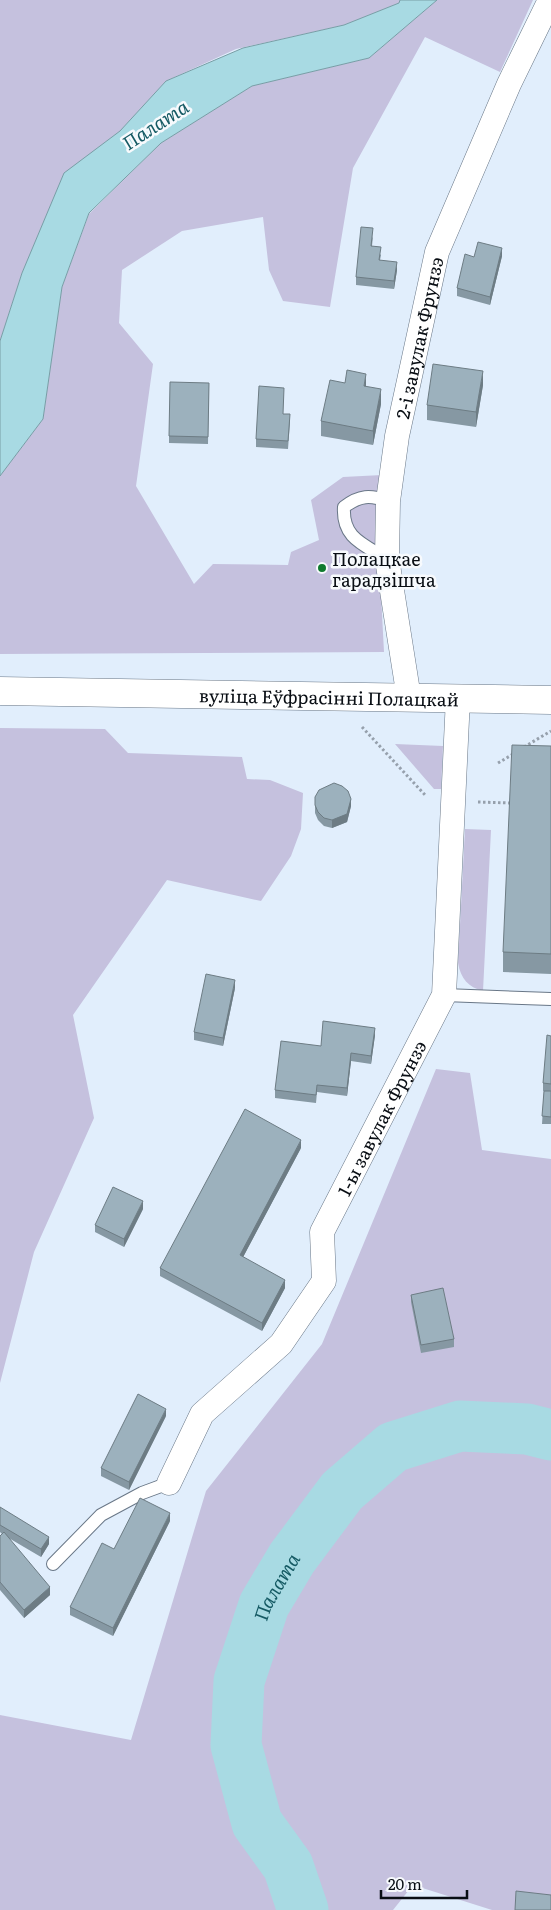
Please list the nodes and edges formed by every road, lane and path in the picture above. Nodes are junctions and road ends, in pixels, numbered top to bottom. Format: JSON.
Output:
{"nodes":[{"id":1,"x":550,"y":0,"type":"edge"},
{"id":2,"x":388,"y":501,"type":"junction"},
{"id":3,"x":387,"y":559,"type":"junction"},
{"id":4,"x":0,"y":691,"type":"edge"},
{"id":5,"x":409,"y":698,"type":"junction"},
{"id":6,"x":458,"y":698,"type":"junction"},
{"id":7,"x":551,"y":700,"type":"edge"},
{"id":8,"x":362,"y":727,"type":"dead end"},
{"id":9,"x":551,"y":731,"type":"edge"},
{"id":10,"x":498,"y":763,"type":"dead end"},
{"id":11,"x":402,"y":770,"type":"dead end"},
{"id":12,"x":444,"y":996,"type":"junction"},
{"id":13,"x":551,"y":998,"type":"edge"},
{"id":14,"x":169,"y":1483,"type":"joint"},
{"id":15,"x":53,"y":1564,"type":"dead end"}],
"edges":[{"from":1,"to":2,"type":"street","name":"2-і завулак Фрунзэ"},
{"from":2,"to":3,"type":"street","name":"2-і завулак Фрунзэ"},
{"from":2,"to":3,"type":"lane"},
{"from":3,"to":5,"type":"street","name":"2-і завулак Фрунзэ"},
{"from":4,"to":5,"type":"main road","name":"вуліца Еўфрасінні Полацкай"},
{"from":5,"to":6,"type":"main road","name":"вуліца Еўфрасінні Полацкай"},
{"from":6,"to":7,"type":"main road","name":"вуліца Еўфрасінні Полацкай"},
{"from":6,"to":12,"type":"street","name":"1-ы завулак Фрунзэ"},
{"from":8,"to":11,"type":"path"},
{"from":9,"to":10,"type":"path"},
{"from":12,"to":13,"type":"lane"},
{"from":12,"to":14,"type":"street","name":"1-ы завулак Фрунзэ"},
{"from":14,"to":15,"type":"lane"}]}
